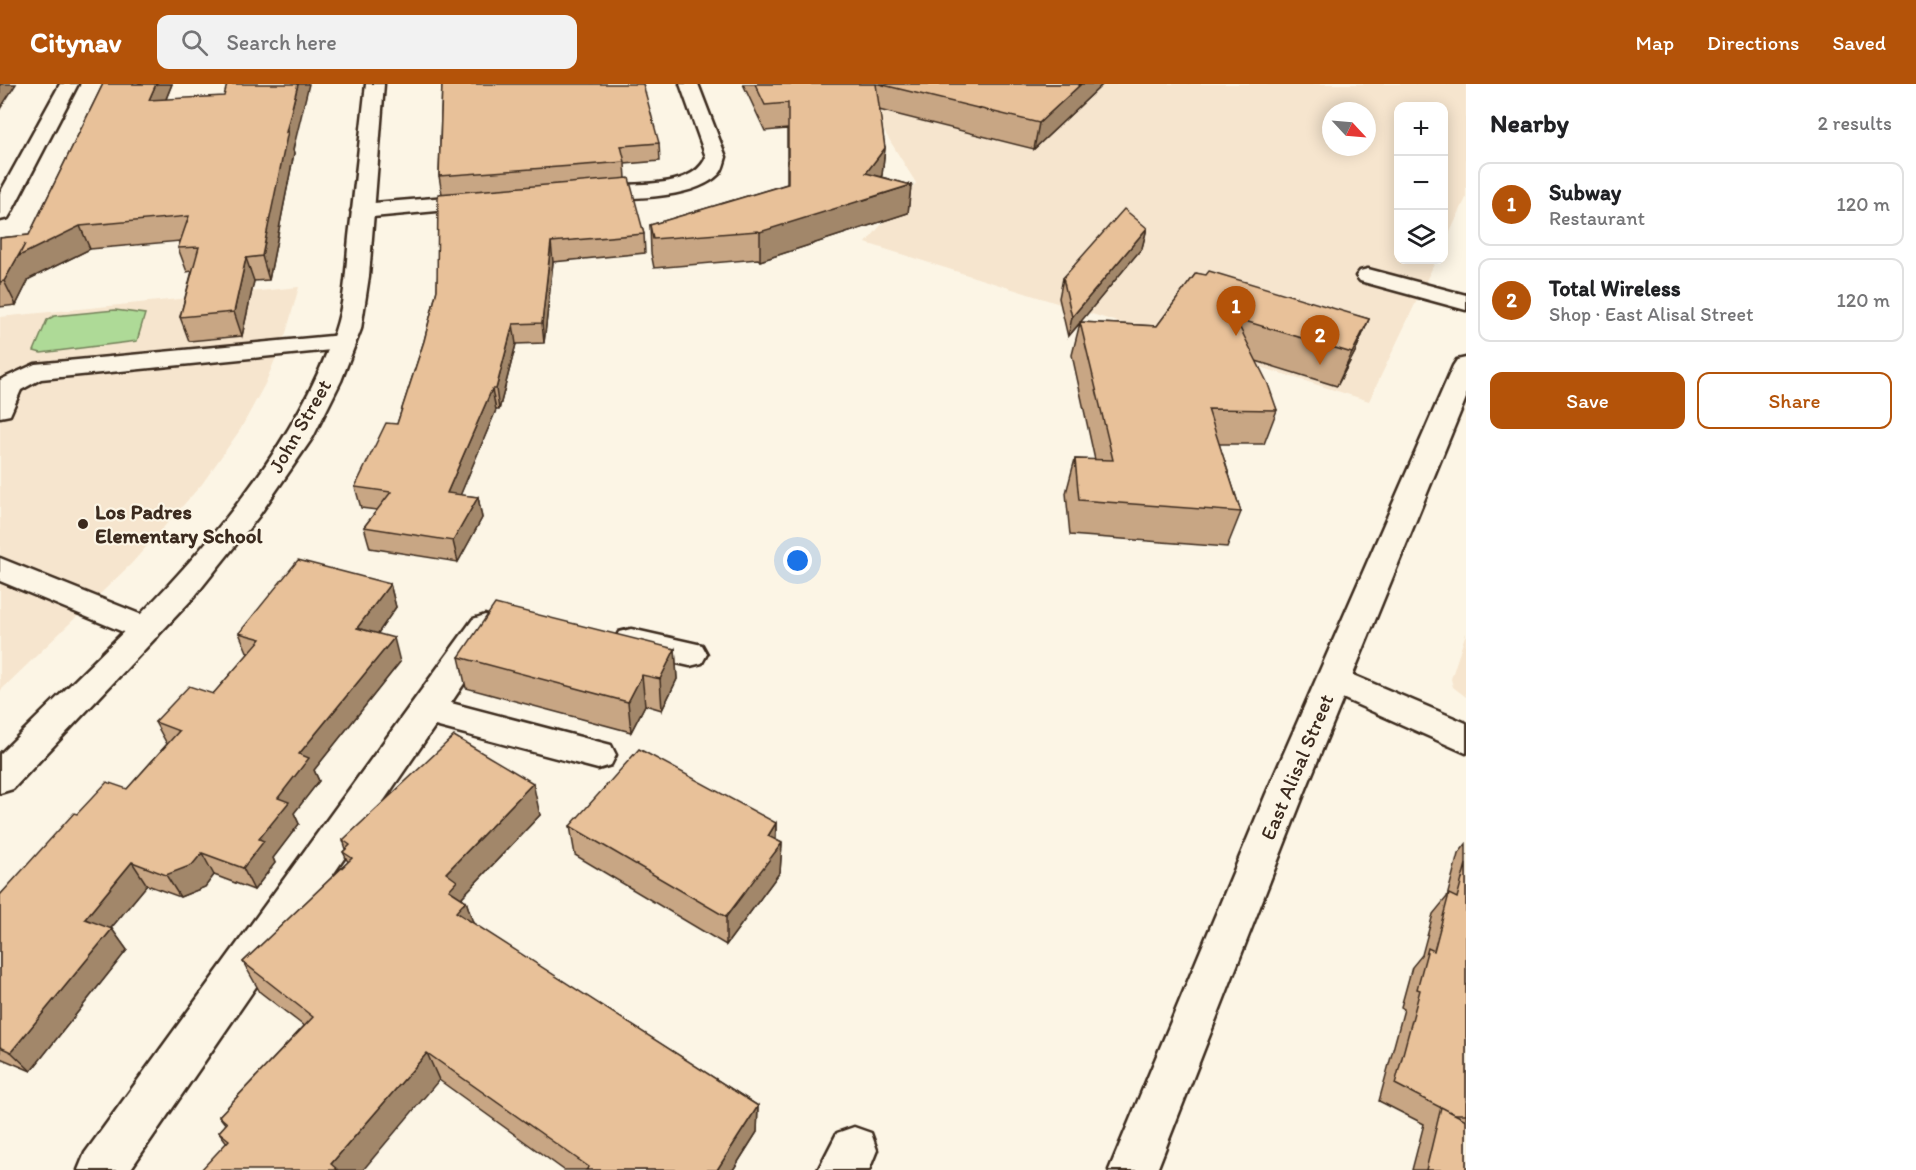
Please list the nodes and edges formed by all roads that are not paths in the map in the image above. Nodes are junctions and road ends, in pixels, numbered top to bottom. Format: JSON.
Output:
{"nodes":[{"id":1,"x":69,"y":84,"type":"edge"},
{"id":2,"x":375,"y":84,"type":"edge"},
{"id":3,"x":688,"y":84,"type":"edge"},
{"id":4,"x":571,"y":195,"type":"edge"},
{"id":5,"x":502,"y":200,"type":"edge"},
{"id":6,"x":362,"y":211,"type":"junction"},
{"id":7,"x":0,"y":213,"type":"edge"},
{"id":8,"x":1368,"y":276,"type":"dead end"},
{"id":9,"x":1466,"y":303,"type":"edge"},
{"id":10,"x":342,"y":343,"type":"junction"},
{"id":11,"x":1466,"y":366,"type":"edge"},
{"id":12,"x":0,"y":408,"type":"edge"},
{"id":13,"x":0,"y":569,"type":"edge"},
{"id":14,"x":518,"y":617,"type":"edge"},
{"id":15,"x":146,"y":629,"type":"junction"},
{"id":16,"x":598,"y":634,"type":"edge"},
{"id":17,"x":690,"y":654,"type":"dead end"},
{"id":18,"x":1334,"y":680,"type":"junction"},
{"id":19,"x":427,"y":710,"type":"junction"},
{"id":20,"x":1466,"y":740,"type":"edge"},
{"id":21,"x":598,"y":755,"type":"dead end"},
{"id":22,"x":0,"y":778,"type":"edge"},
{"id":23,"x":102,"y":1170,"type":"edge"},
{"id":24,"x":1133,"y":1170,"type":"edge"}],
"edges":[{"from":1,"to":7,"type":"main road"},
{"from":2,"to":6,"type":"main road","name":"John Street"},
{"from":3,"to":4,"type":"main road"},
{"from":5,"to":6,"type":"main road"},
{"from":6,"to":10,"type":"main road","name":"John Street"},
{"from":8,"to":9,"type":"main road"},
{"from":10,"to":12,"type":"main road"},
{"from":10,"to":15,"type":"main road","name":"John Street"},
{"from":11,"to":18,"type":"main road","name":"East Alisal Street"},
{"from":13,"to":15,"type":"main road"},
{"from":14,"to":19,"type":"main road"},
{"from":15,"to":22,"type":"main road","name":"John Street"},
{"from":16,"to":17,"type":"main road"},
{"from":18,"to":20,"type":"main road"},
{"from":18,"to":24,"type":"main road","name":"East Alisal Street"},
{"from":19,"to":21,"type":"main road"},
{"from":19,"to":23,"type":"main road"}]}
